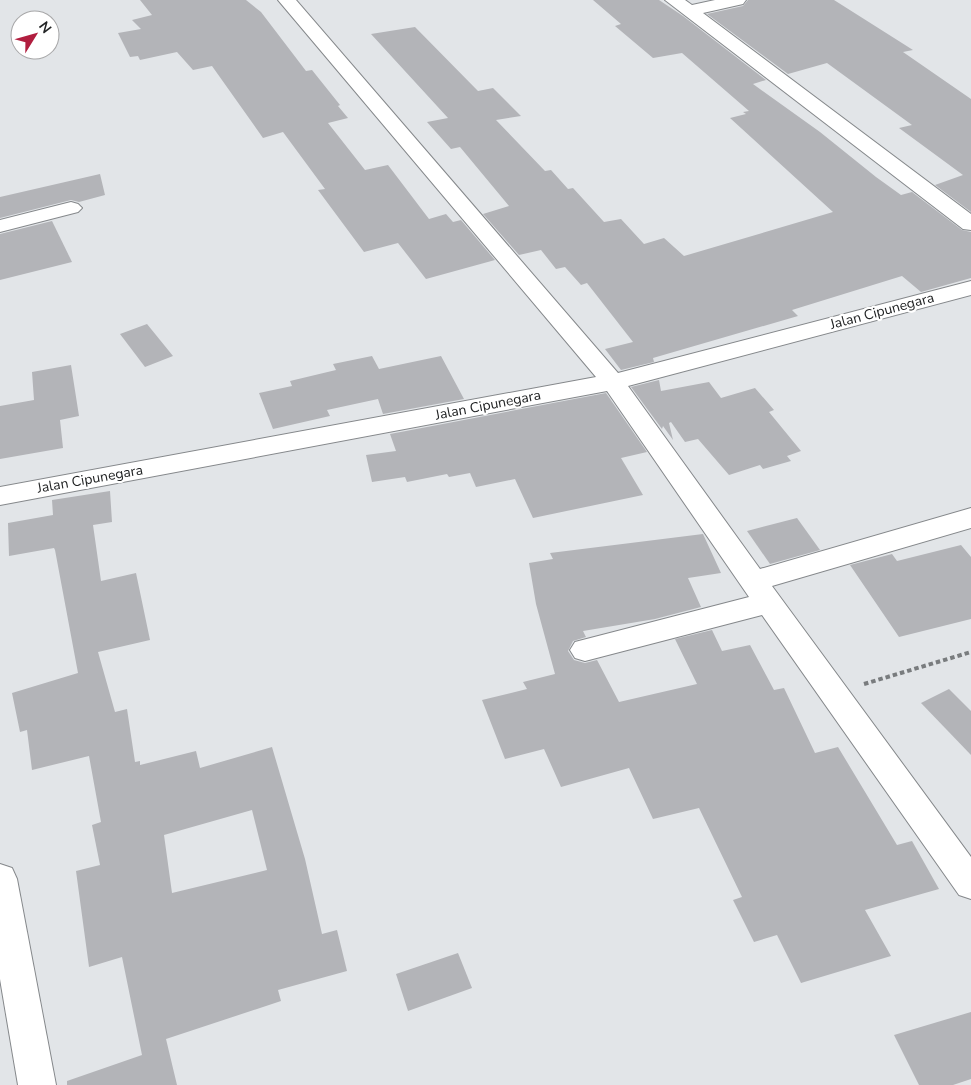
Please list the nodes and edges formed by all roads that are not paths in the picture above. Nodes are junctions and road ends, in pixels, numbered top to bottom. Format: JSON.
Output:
{"nodes":[{"id":1,"x":674,"y":0,"type":"edge"},
{"id":2,"x":737,"y":0,"type":"edge"},
{"id":3,"x":293,"y":1,"type":"edge"},
{"id":4,"x":690,"y":11,"type":"junction"},
{"id":5,"x":71,"y":208,"type":"dead end"},
{"id":6,"x":971,"y":224,"type":"edge"},
{"id":7,"x":0,"y":226,"type":"edge"},
{"id":8,"x":971,"y":288,"type":"edge"},
{"id":9,"x":613,"y":382,"type":"junction"},
{"id":10,"x":0,"y":496,"type":"edge"},
{"id":11,"x":971,"y":518,"type":"edge"},
{"id":12,"x":761,"y":592,"type":"junction"},
{"id":13,"x":585,"y":650,"type":"dead end"},
{"id":14,"x":0,"y":879,"type":"edge"},
{"id":15,"x":971,"y":884,"type":"edge"},
{"id":16,"x":37,"y":1085,"type":"edge"}],
"edges":[{"from":1,"to":4,"type":"street"},
{"from":2,"to":4,"type":"street"},
{"from":3,"to":9,"type":"street"},
{"from":4,"to":6,"type":"street"},
{"from":5,"to":7,"type":"street"},
{"from":8,"to":9,"type":"street","name":"Jalan Cipunegara"},
{"from":9,"to":10,"type":"street","name":"Jalan Cipunegara"},
{"from":9,"to":12,"type":"street"},
{"from":11,"to":12,"type":"street"},
{"from":12,"to":13,"type":"street"},
{"from":12,"to":15,"type":"street"},
{"from":14,"to":16,"type":"street"}]}
